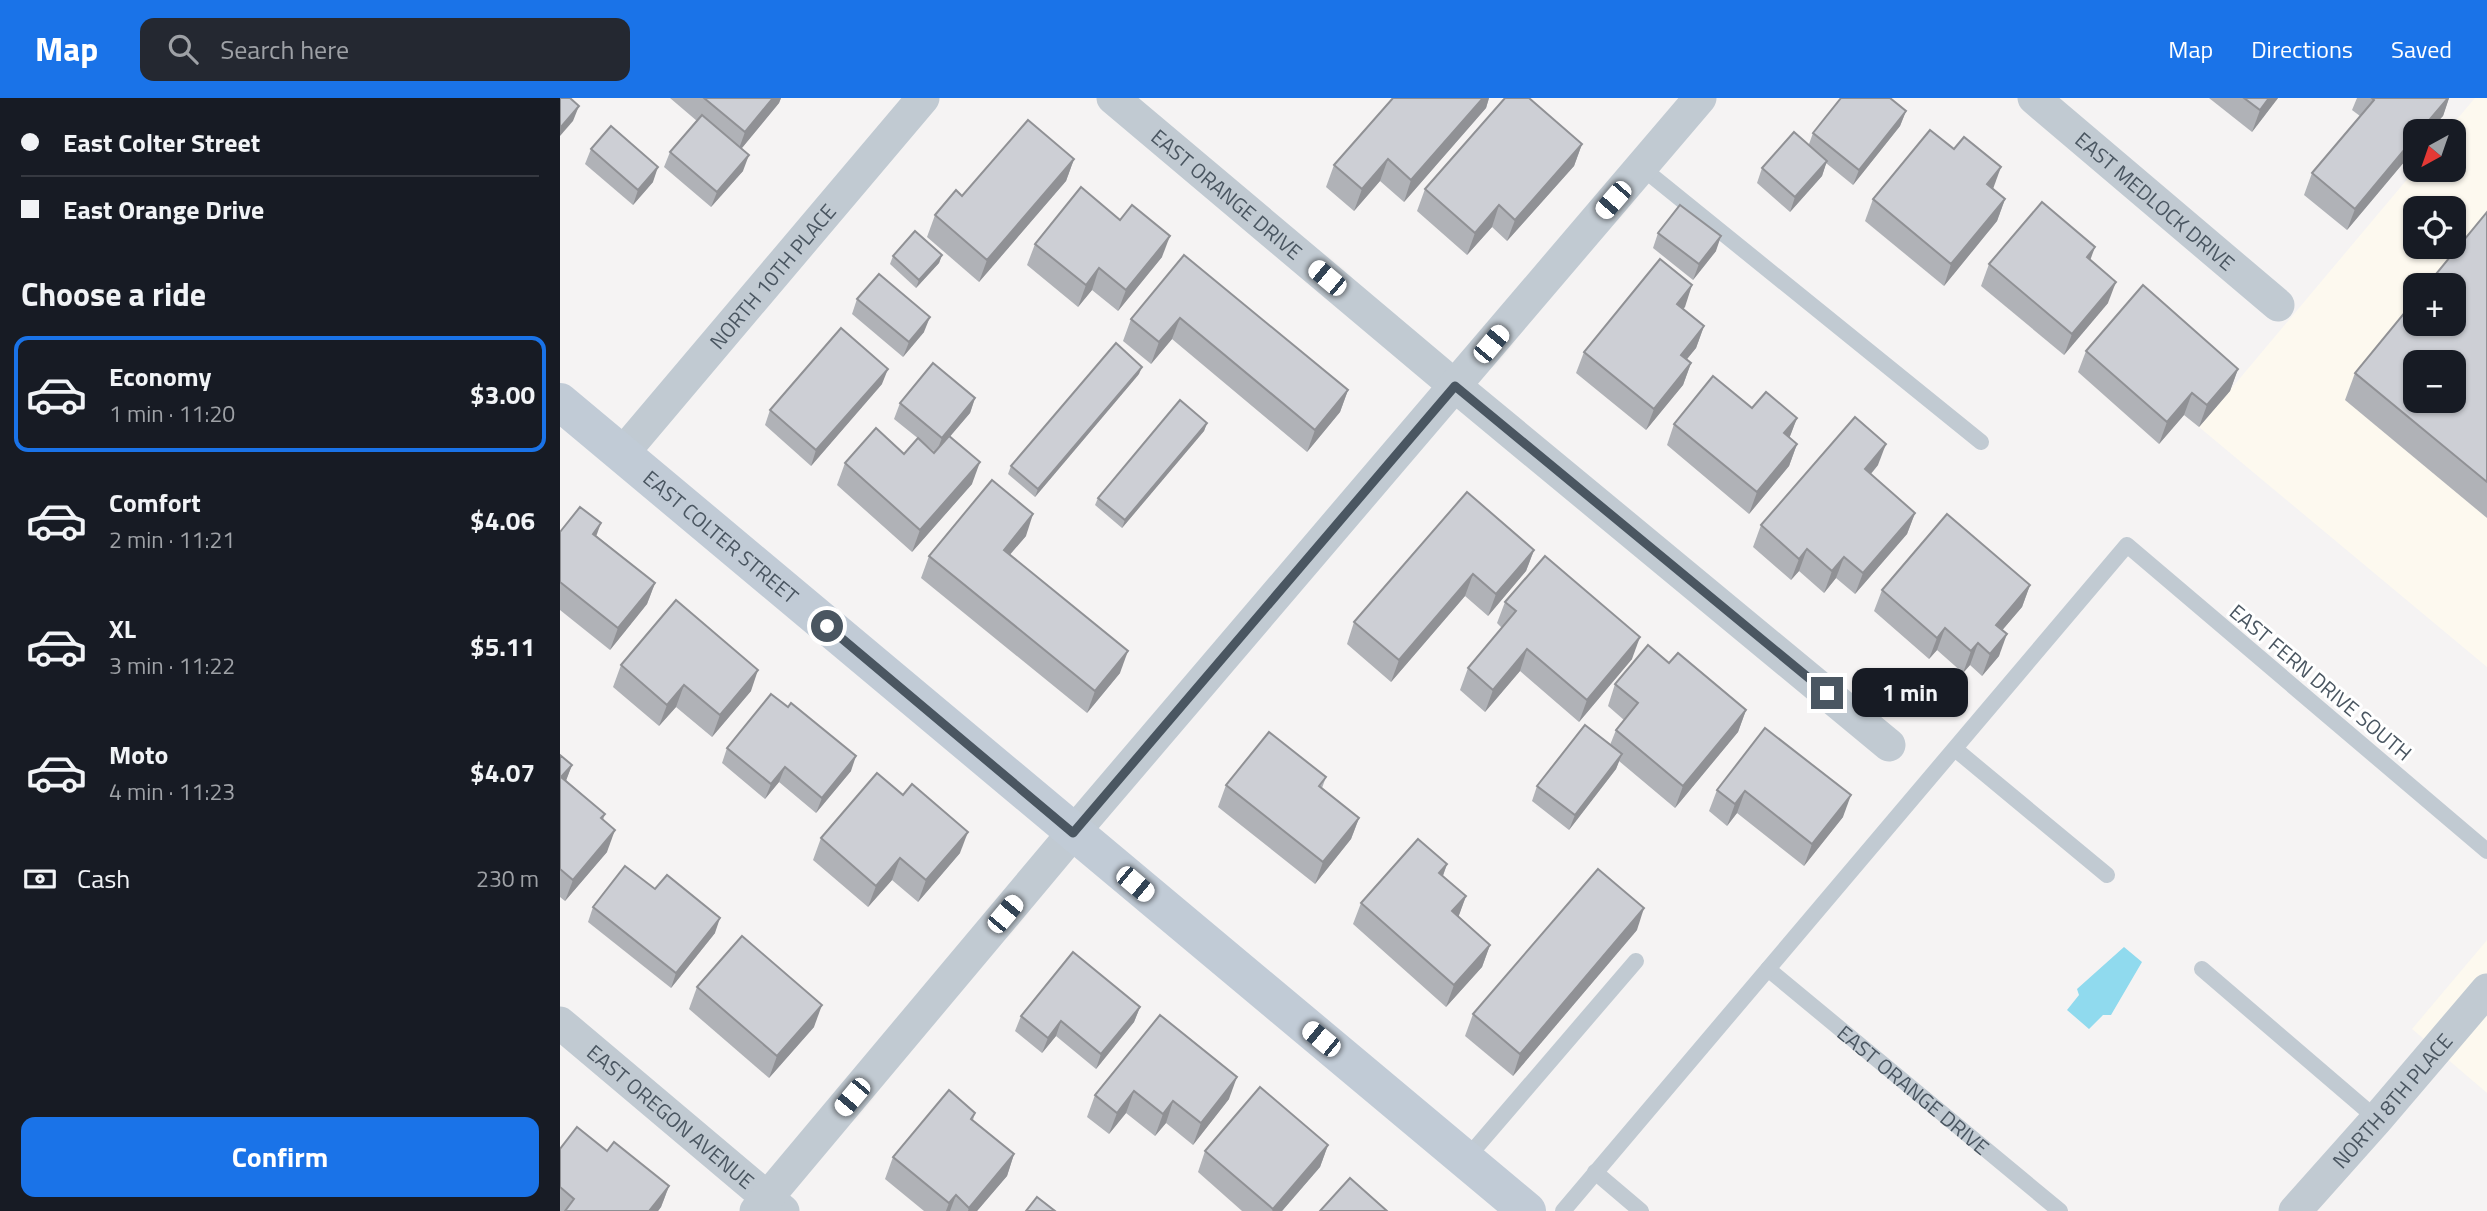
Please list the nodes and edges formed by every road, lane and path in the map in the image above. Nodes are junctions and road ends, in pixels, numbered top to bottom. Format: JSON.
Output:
{"nodes":[{"id":1,"x":923,"y":98,"type":"edge"},
{"id":2,"x":1113,"y":98,"type":"edge"},
{"id":3,"x":1700,"y":98,"type":"edge"},
{"id":4,"x":2034,"y":98,"type":"edge"},
{"id":5,"x":1641,"y":167,"type":"junction"},
{"id":6,"x":2278,"y":305,"type":"dead end"},
{"id":7,"x":1455,"y":386,"type":"junction"},
{"id":8,"x":560,"y":402,"type":"edge"},
{"id":9,"x":1981,"y":442,"type":"dead end"},
{"id":10,"x":622,"y":454,"type":"junction"},
{"id":11,"x":1889,"y":745,"type":"dead end"},
{"id":12,"x":1955,"y":748,"type":"junction"},
{"id":13,"x":1073,"y":833,"type":"junction"},
{"id":14,"x":2487,"y":851,"type":"edge"},
{"id":15,"x":2107,"y":875,"type":"dead end"},
{"id":16,"x":1636,"y":961,"type":"dead end"},
{"id":17,"x":1768,"y":969,"type":"junction"},
{"id":18,"x":2202,"y":969,"type":"dead end"},
{"id":19,"x":2487,"y":990,"type":"edge"},
{"id":20,"x":560,"y":1023,"type":"edge"},
{"id":21,"x":2377,"y":1119,"type":"junction"},
{"id":22,"x":1466,"y":1159,"type":"junction"},
{"id":23,"x":1595,"y":1172,"type":"junction"},
{"id":24,"x":769,"y":1207,"type":"edge"},
{"id":25,"x":1527,"y":1211,"type":"edge"},
{"id":26,"x":1563,"y":1211,"type":"edge"},
{"id":27,"x":1641,"y":1211,"type":"edge"},
{"id":28,"x":2060,"y":1211,"type":"edge"},
{"id":29,"x":2295,"y":1211,"type":"edge"}],
"edges":[{"from":1,"to":10,"type":"street","name":"NORTH 10TH PLACE"},
{"from":2,"to":7,"type":"street","name":"EAST ORANGE DRIVE"},
{"from":3,"to":5,"type":"street"},
{"from":4,"to":6,"type":"street","name":"EAST MEDLOCK DRIVE"},
{"from":5,"to":7,"type":"street"},
{"from":5,"to":9,"type":"lane"},
{"from":7,"to":11,"type":"street","name":"EAST ORANGE DRIVE"},
{"from":7,"to":13,"type":"street"},
{"from":8,"to":10,"type":"street","name":"EAST COLTER STREET"},
{"from":10,"to":13,"type":"street","name":"EAST COLTER STREET"},
{"from":12,"to":14,"type":"lane","name":"EAST FERN DRIVE SOUTH"},
{"from":12,"to":15,"type":"lane"},
{"from":12,"to":17,"type":"lane"},
{"from":13,"to":22,"type":"street","name":"EAST COLTER STREET"},
{"from":13,"to":24,"type":"street"},
{"from":16,"to":22,"type":"lane"},
{"from":17,"to":23,"type":"lane"},
{"from":17,"to":28,"type":"lane","name":"EAST ORANGE DRIVE"},
{"from":18,"to":21,"type":"lane"},
{"from":19,"to":21,"type":"street","name":"NORTH 8TH PLACE"},
{"from":20,"to":24,"type":"street","name":"EAST OREGON AVENUE"},
{"from":21,"to":29,"type":"street","name":"NORTH 8TH PLACE"},
{"from":22,"to":25,"type":"street","name":"EAST COLTER STREET"},
{"from":23,"to":26,"type":"lane"},
{"from":23,"to":27,"type":"lane"}]}
